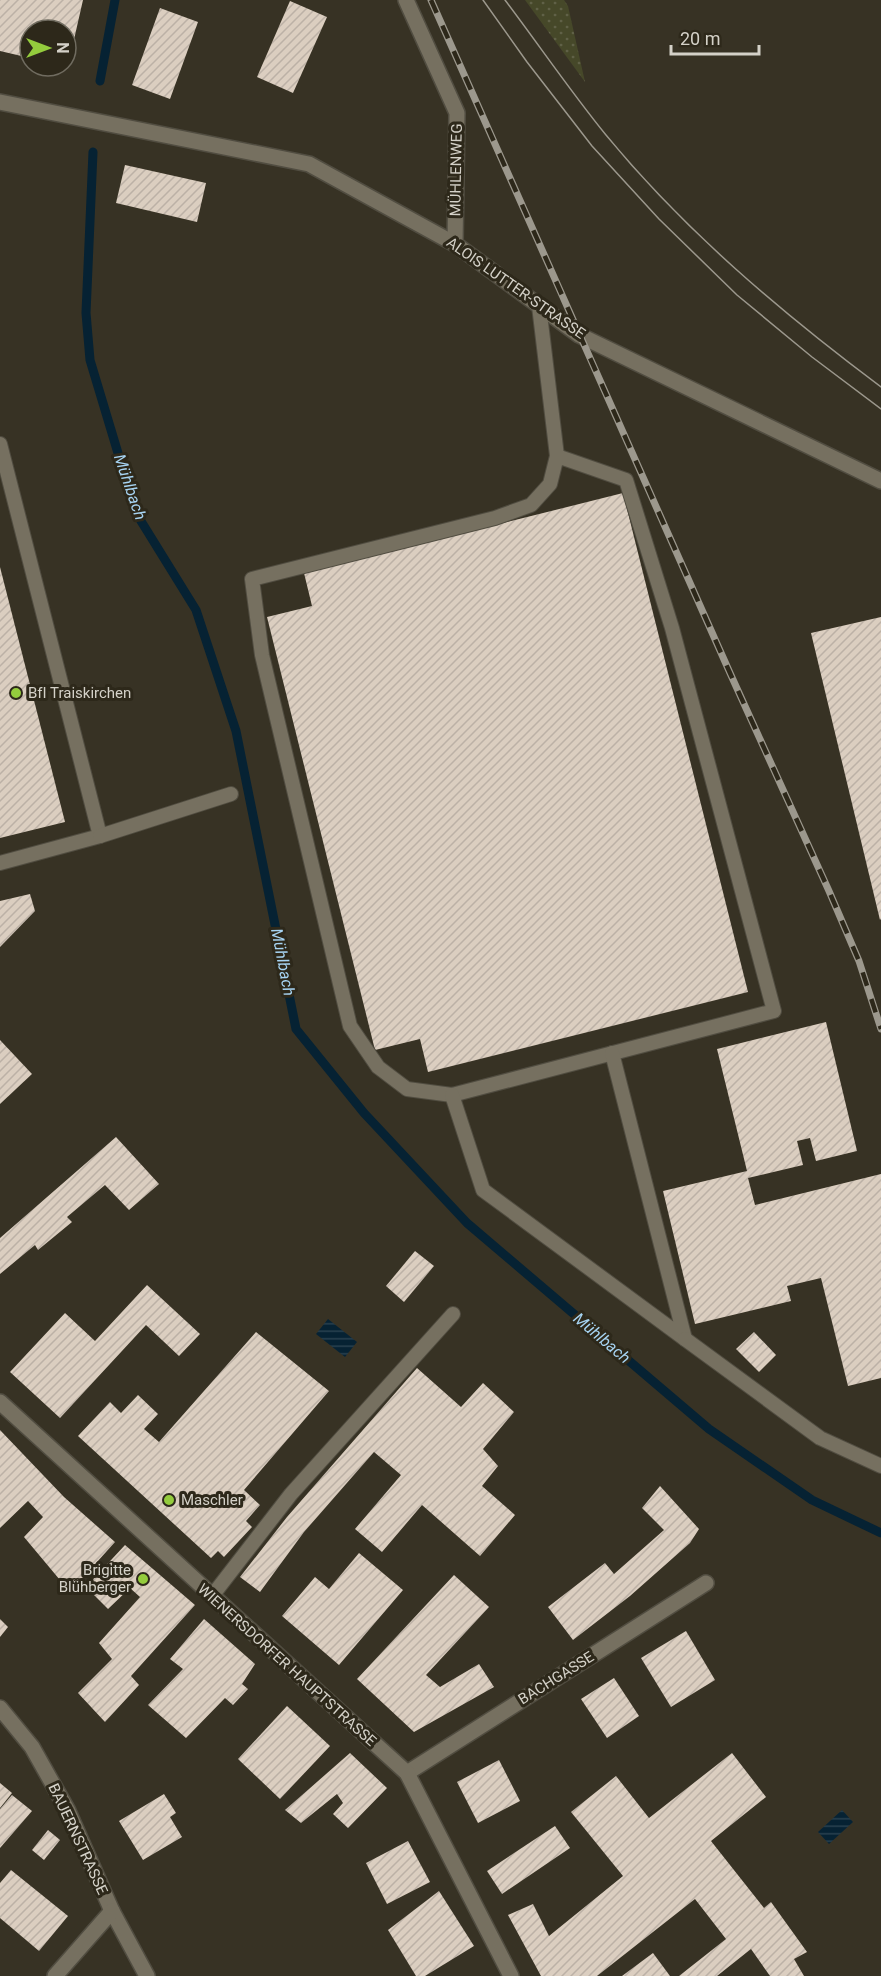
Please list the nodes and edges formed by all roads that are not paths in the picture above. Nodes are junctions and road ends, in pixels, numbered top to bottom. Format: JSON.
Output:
{"nodes":[{"id":1,"x":406,"y":0,"type":"edge"},
{"id":2,"x":0,"y":102,"type":"edge"},
{"id":3,"x":455,"y":244,"type":"junction"},
{"id":4,"x":539,"y":306,"type":"junction"},
{"id":5,"x":0,"y":444,"type":"edge"},
{"id":6,"x":557,"y":456,"type":"junction"},
{"id":7,"x":881,"y":481,"type":"edge"},
{"id":8,"x":231,"y":794,"type":"dead end"},
{"id":9,"x":100,"y":836,"type":"junction"},
{"id":10,"x":0,"y":863,"type":"edge"},
{"id":11,"x":612,"y":1053,"type":"junction"},
{"id":12,"x":452,"y":1095,"type":"junction"},
{"id":13,"x":453,"y":1314,"type":"dead end"},
{"id":14,"x":685,"y":1339,"type":"junction"},
{"id":15,"x":0,"y":1402,"type":"edge"},
{"id":16,"x":881,"y":1466,"type":"edge"},
{"id":17,"x":706,"y":1583,"type":"dead end"},
{"id":18,"x":212,"y":1596,"type":"junction"},
{"id":19,"x":0,"y":1708,"type":"edge"},
{"id":20,"x":407,"y":1773,"type":"junction"},
{"id":21,"x":112,"y":1911,"type":"junction"},
{"id":22,"x":55,"y":1976,"type":"edge"},
{"id":23,"x":147,"y":1976,"type":"edge"},
{"id":24,"x":511,"y":1976,"type":"edge"}],
"edges":[{"from":1,"to":3,"type":"street","name":"MÜHLENWEG"},
{"from":2,"to":3,"type":"street","name":"ALOIS LUTTER-STRASSE"},
{"from":3,"to":4,"type":"street","name":"ALOIS LUTTER-STRASSE"},
{"from":4,"to":6,"type":"lane"},
{"from":4,"to":7,"type":"street","name":"ALOIS LUTTER-STRASSE"},
{"from":5,"to":9,"type":"lane"},
{"from":6,"to":11,"type":"lane"},
{"from":6,"to":12,"type":"lane"},
{"from":8,"to":9,"type":"lane"},
{"from":9,"to":10,"type":"lane"},
{"from":11,"to":12,"type":"lane"},
{"from":11,"to":14,"type":"lane"},
{"from":12,"to":14,"type":"lane"},
{"from":13,"to":18,"type":"lane"},
{"from":14,"to":16,"type":"lane"},
{"from":15,"to":18,"type":"street","name":"WIENERSDORFER HAUPTSTRASSE"},
{"from":17,"to":20,"type":"street","name":"BACHGASSE"},
{"from":18,"to":20,"type":"street","name":"WIENERSDORFER HAUPTSTRASSE"},
{"from":19,"to":21,"type":"street","name":"BAUERNSTRASSE"},
{"from":20,"to":24,"type":"street","name":"WIENERSDORFER HAUPTSTRASSE"},
{"from":21,"to":22,"type":"street"},
{"from":21,"to":23,"type":"street","name":"BAUERNSTRASSE"}]}
